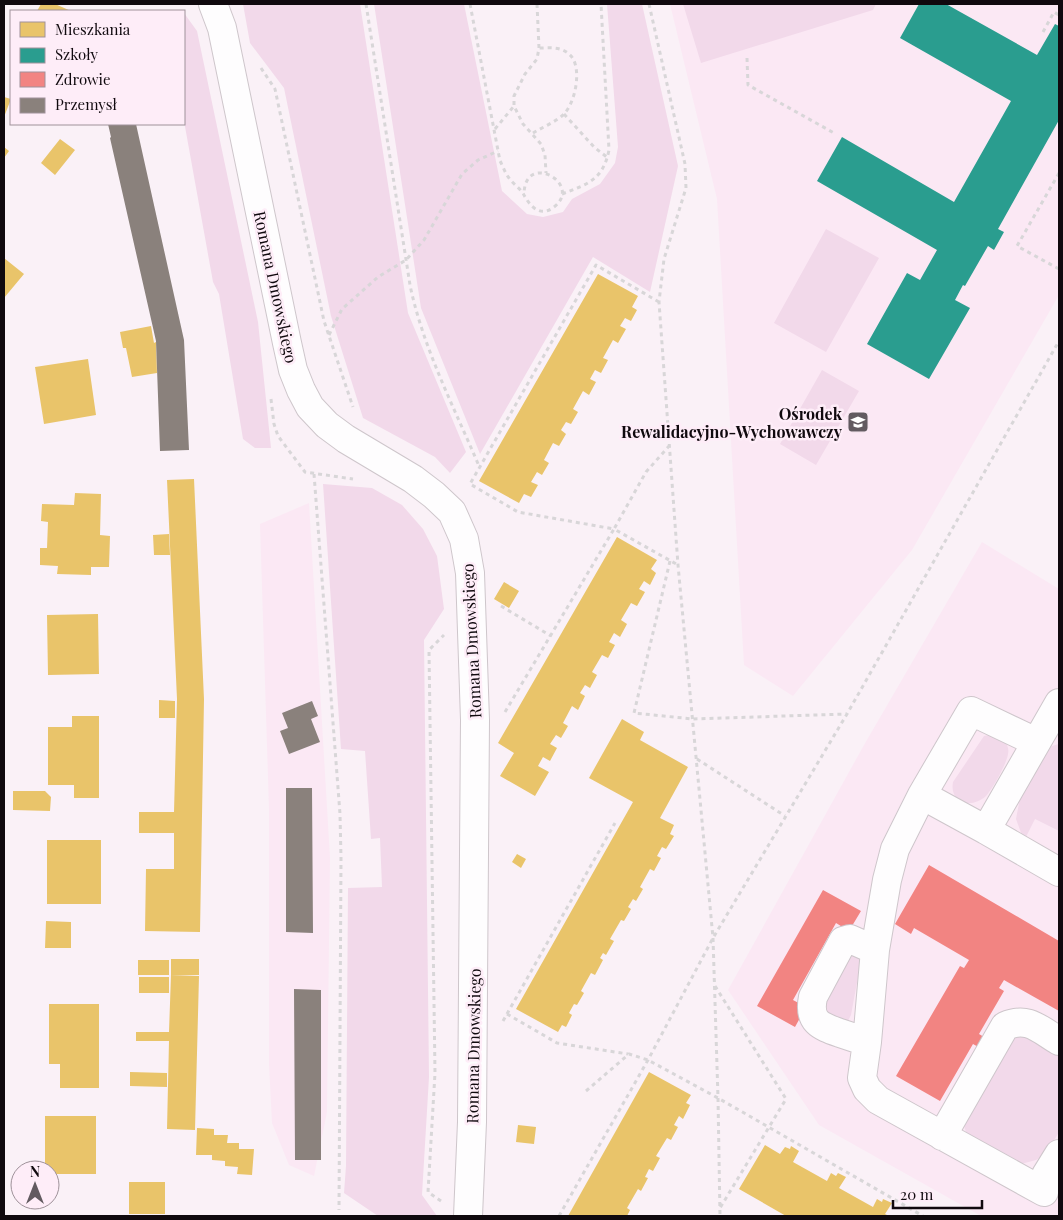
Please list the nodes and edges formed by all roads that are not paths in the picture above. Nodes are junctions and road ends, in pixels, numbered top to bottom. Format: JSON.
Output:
{"nodes":[{"id":1,"x":213,"y":4,"type":"edge"},
{"id":2,"x":1051,"y":723,"type":"edge"},
{"id":3,"x":922,"y":796,"type":"junction"},
{"id":4,"x":986,"y":830,"type":"junction"},
{"id":5,"x":1059,"y":872,"type":"edge"},
{"id":6,"x":875,"y":950,"type":"junction"},
{"id":7,"x":1059,"y":1041,"type":"edge"},
{"id":8,"x":867,"y":1042,"type":"junction"},
{"id":9,"x":942,"y":1136,"type":"junction"},
{"id":10,"x":1059,"y":1154,"type":"edge"},
{"id":11,"x":468,"y":1211,"type":"edge"}],
"edges":[{"from":1,"to":11,"type":"street","name":"Romana Dmowskiego"},
{"from":2,"to":3,"type":"street"},
{"from":2,"to":4,"type":"street"},
{"from":3,"to":4,"type":"street"},
{"from":3,"to":6,"type":"street"},
{"from":4,"to":5,"type":"street"},
{"from":6,"to":8,"type":"street"},
{"from":6,"to":8,"type":"street"},
{"from":7,"to":9,"type":"street"},
{"from":8,"to":9,"type":"street"},
{"from":9,"to":10,"type":"street"}]}
